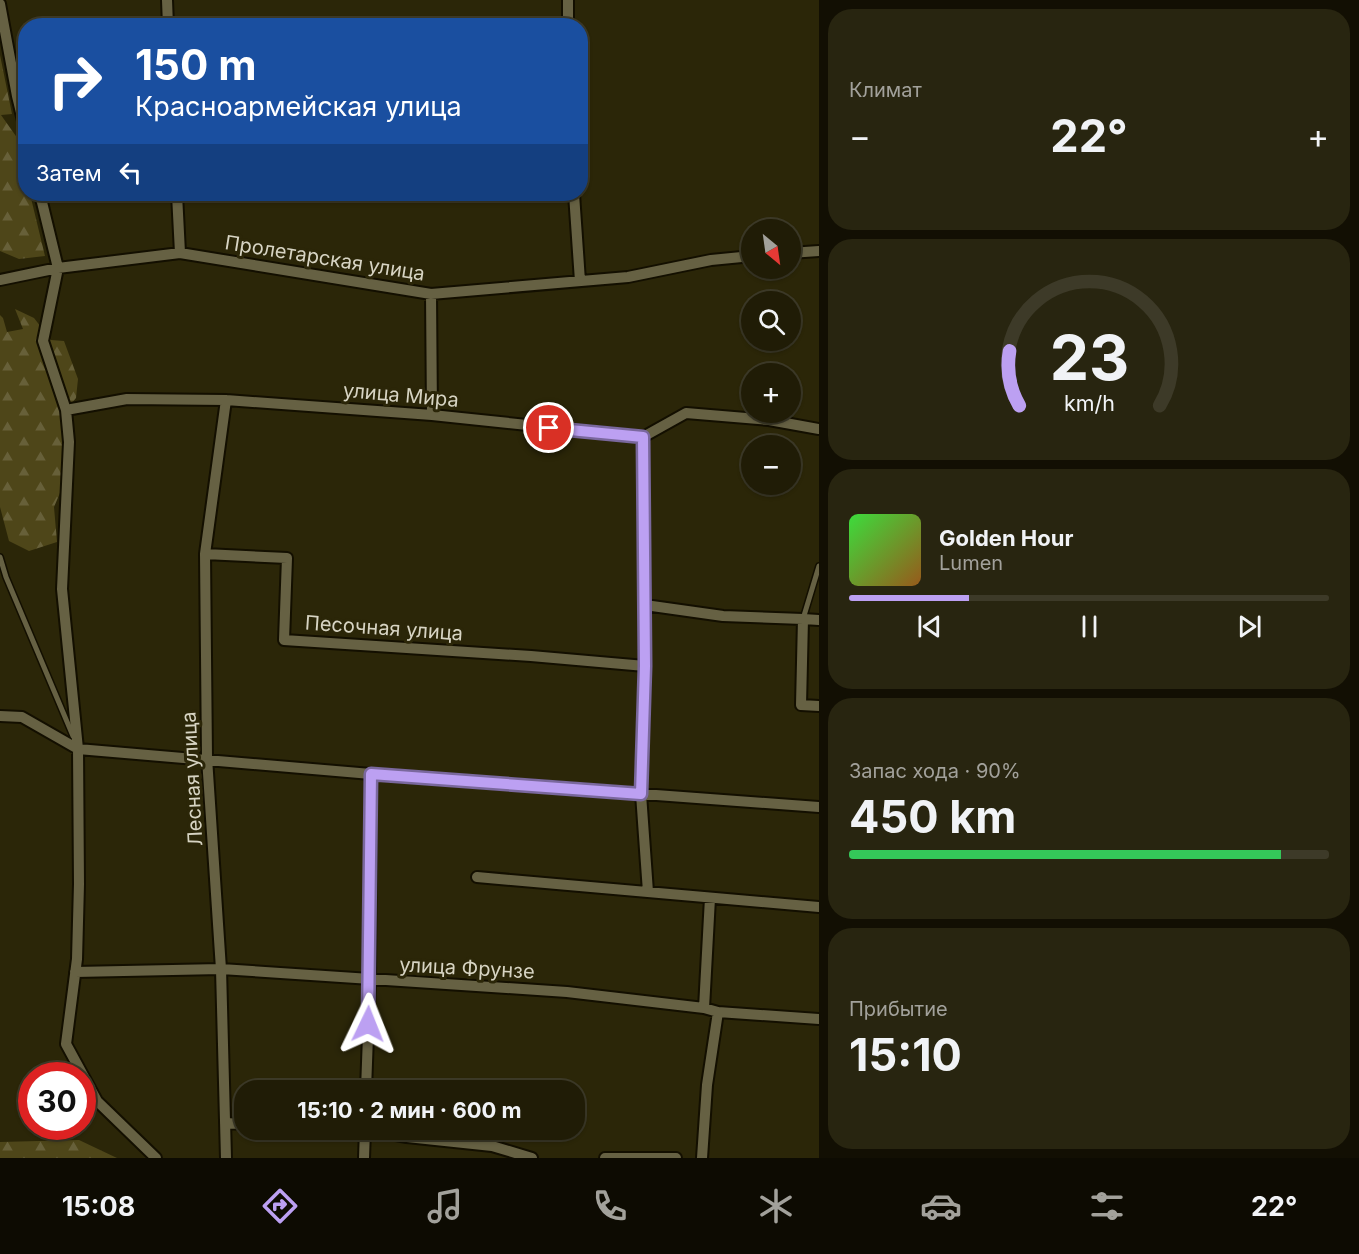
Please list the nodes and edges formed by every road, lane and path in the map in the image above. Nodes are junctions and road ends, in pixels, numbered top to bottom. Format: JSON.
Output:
{"nodes":[{"id":1,"x":167,"y":0,"type":"edge"},
{"id":2,"x":568,"y":0,"type":"edge"},
{"id":3,"x":0,"y":4,"type":"edge"},
{"id":4,"x":168,"y":18,"type":"edge"},
{"id":5,"x":568,"y":18,"type":"edge"},
{"id":6,"x":18,"y":100,"type":"edge"},
{"id":7,"x":42,"y":201,"type":"edge"},
{"id":8,"x":177,"y":201,"type":"edge"},
{"id":9,"x":574,"y":201,"type":"edge"},
{"id":10,"x":819,"y":251,"type":"edge"},
{"id":11,"x":801,"y":252,"type":"edge"},
{"id":12,"x":180,"y":253,"type":"junction"},
{"id":13,"x":741,"y":257,"type":"edge"},
{"id":14,"x":58,"y":268,"type":"junction"},
{"id":15,"x":0,"y":280,"type":"edge"},
{"id":16,"x":580,"y":280,"type":"junction"},
{"id":17,"x":431,"y":294,"type":"junction"},
{"id":18,"x":226,"y":400,"type":"junction"},
{"id":19,"x":66,"y":410,"type":"junction"},
{"id":20,"x":432,"y":415,"type":"junction"},
{"id":21,"x":819,"y":429,"type":"edge"},
{"id":22,"x":643,"y":437,"type":"junction"},
{"id":23,"x":205,"y":554,"type":"junction"},
{"id":24,"x":0,"y":557,"type":"edge"},
{"id":25,"x":819,"y":566,"type":"edge"},
{"id":26,"x":645,"y":605,"type":"junction"},
{"id":27,"x":819,"y":620,"type":"edge"},
{"id":28,"x":803,"y":622,"type":"junction"},
{"id":29,"x":645,"y":666,"type":"junction"},
{"id":30,"x":819,"y":706,"type":"edge"},
{"id":31,"x":0,"y":716,"type":"edge"},
{"id":32,"x":78,"y":749,"type":"junction"},
{"id":33,"x":207,"y":758,"type":"junction"},
{"id":34,"x":371,"y":774,"type":"junction"},
{"id":35,"x":641,"y":794,"type":"junction"},
{"id":36,"x":819,"y":807,"type":"edge"},
{"id":37,"x":477,"y":877,"type":"dead end"},
{"id":38,"x":648,"y":892,"type":"junction"},
{"id":39,"x":710,"y":897,"type":"junction"},
{"id":40,"x":819,"y":907,"type":"edge"},
{"id":41,"x":221,"y":969,"type":"junction"},
{"id":42,"x":75,"y":972,"type":"junction"},
{"id":43,"x":370,"y":981,"type":"junction"},
{"id":44,"x":704,"y":1008,"type":"junction"},
{"id":45,"x":718,"y":1011,"type":"junction"},
{"id":46,"x":819,"y":1019,"type":"edge"},
{"id":47,"x":366,"y":1080,"type":"edge"},
{"id":48,"x":225,"y":1123,"type":"junction"},
{"id":49,"x":234,"y":1123,"type":"edge"},
{"id":50,"x":365,"y":1140,"type":"edge"},
{"id":51,"x":435,"y":1140,"type":"edge"},
{"id":52,"x":156,"y":1158,"type":"edge"},
{"id":53,"x":226,"y":1158,"type":"edge"},
{"id":54,"x":364,"y":1158,"type":"edge"},
{"id":55,"x":532,"y":1158,"type":"edge"},
{"id":56,"x":605,"y":1158,"type":"edge"},
{"id":57,"x":676,"y":1158,"type":"edge"},
{"id":58,"x":702,"y":1158,"type":"edge"}],
"edges":[{"from":1,"to":4,"type":"street"},
{"from":2,"to":5,"type":"street"},
{"from":3,"to":6,"type":"street"},
{"from":7,"to":14,"type":"street"},
{"from":8,"to":12,"type":"street"},
{"from":9,"to":16,"type":"street"},
{"from":10,"to":11,"type":"street"},
{"from":12,"to":14,"type":"street","name":"Пролетарская улица"},
{"from":12,"to":17,"type":"street","name":"Пролетарская улица"},
{"from":13,"to":16,"type":"street","name":"Пролетарская улица"},
{"from":14,"to":15,"type":"street","name":"Пролетарская улица"},
{"from":14,"to":19,"type":"street"},
{"from":16,"to":17,"type":"street","name":"Пролетарская улица"},
{"from":17,"to":20,"type":"street"},
{"from":18,"to":19,"type":"street","name":"улица Мира"},
{"from":18,"to":20,"type":"street","name":"улица Мира"},
{"from":18,"to":23,"type":"street","name":"Лесная улица"},
{"from":19,"to":32,"type":"street"},
{"from":20,"to":22,"type":"street","name":"улица Мира"},
{"from":21,"to":22,"type":"street"},
{"from":22,"to":26,"type":"street"},
{"from":23,"to":29,"type":"street","name":"Песочная улица"},
{"from":23,"to":33,"type":"street","name":"Лесная улица"},
{"from":24,"to":32,"type":"lane"},
{"from":25,"to":28,"type":"lane"},
{"from":26,"to":28,"type":"street"},
{"from":26,"to":29,"type":"street"},
{"from":27,"to":28,"type":"street"},
{"from":28,"to":30,"type":"street"},
{"from":29,"to":35,"type":"street"},
{"from":31,"to":32,"type":"street"},
{"from":32,"to":33,"type":"street"},
{"from":32,"to":42,"type":"street"},
{"from":33,"to":34,"type":"street"},
{"from":33,"to":41,"type":"street","name":"Лесная улица"},
{"from":34,"to":35,"type":"street"},
{"from":34,"to":43,"type":"street"},
{"from":35,"to":36,"type":"street"},
{"from":35,"to":38,"type":"street"},
{"from":37,"to":38,"type":"street"},
{"from":38,"to":39,"type":"street"},
{"from":39,"to":40,"type":"street"},
{"from":39,"to":44,"type":"street"},
{"from":41,"to":42,"type":"street","name":"улица Фрунзе"},
{"from":41,"to":43,"type":"street","name":"улица Фрунзе"},
{"from":41,"to":48,"type":"street","name":"Лесная улица"},
{"from":42,"to":52,"type":"street"},
{"from":43,"to":44,"type":"street","name":"улица Фрунзе"},
{"from":43,"to":47,"type":"street"},
{"from":44,"to":45,"type":"street","name":"улица Фрунзе"},
{"from":45,"to":46,"type":"street","name":"улица Фрунзе"},
{"from":45,"to":58,"type":"street"},
{"from":48,"to":49,"type":"street"},
{"from":48,"to":53,"type":"street","name":"Лесная улица"},
{"from":50,"to":54,"type":"street"},
{"from":51,"to":55,"type":"street"},
{"from":56,"to":57,"type":"street"}]}
